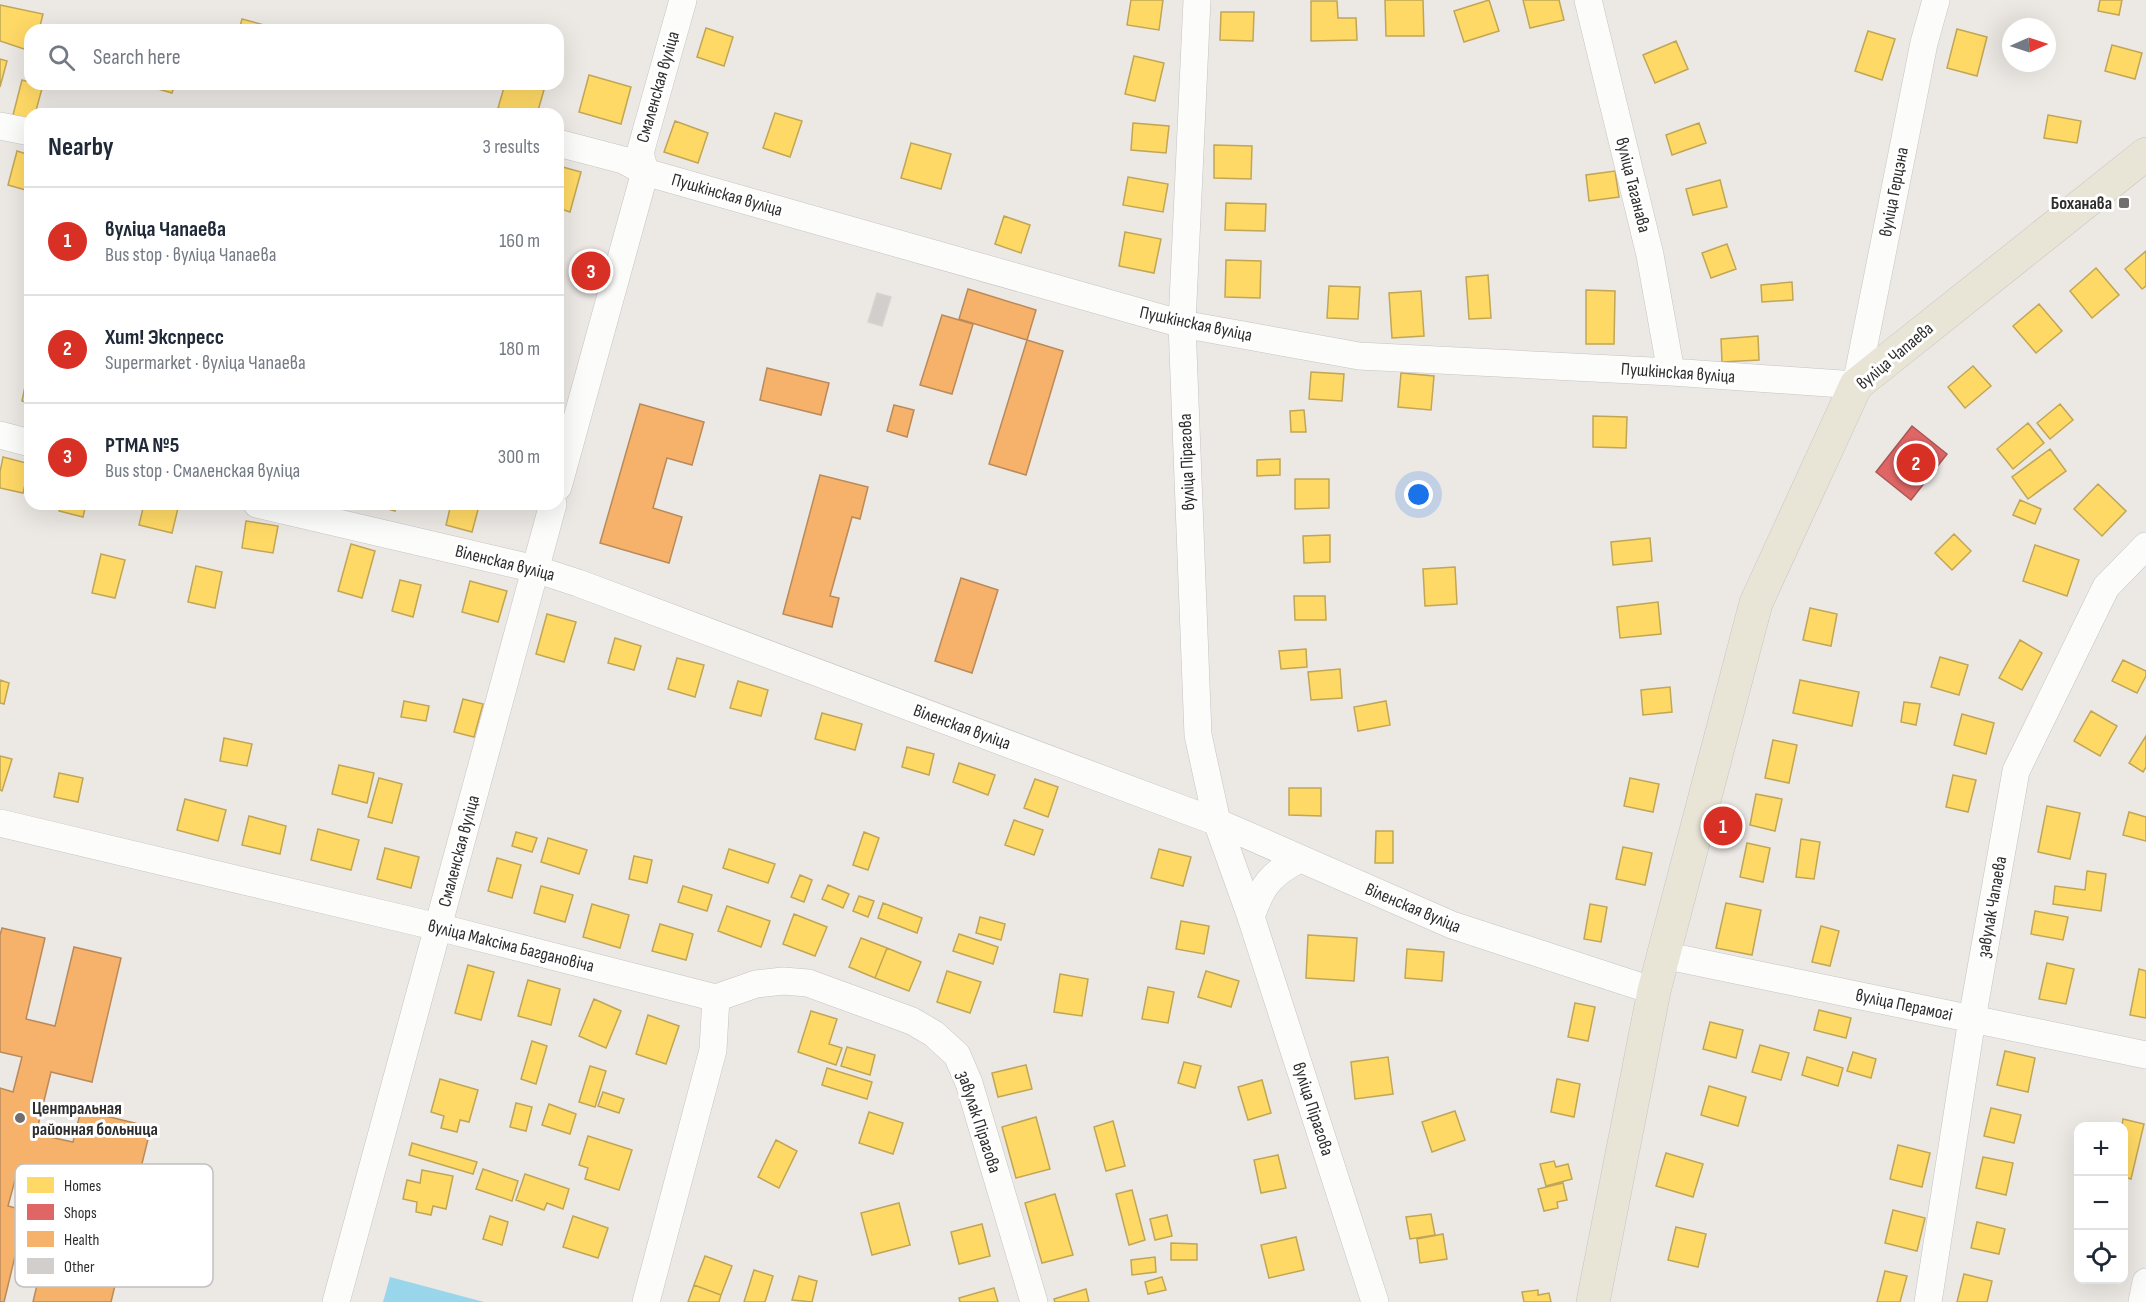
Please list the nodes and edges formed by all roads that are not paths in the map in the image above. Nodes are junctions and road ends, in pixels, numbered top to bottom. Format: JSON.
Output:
{"nodes":[{"id":1,"x":683,"y":0,"type":"edge"},
{"id":2,"x":1197,"y":0,"type":"edge"},
{"id":3,"x":1588,"y":0,"type":"edge"},
{"id":4,"x":1936,"y":0,"type":"edge"},
{"id":5,"x":0,"y":126,"type":"edge"},
{"id":6,"x":24,"y":131,"type":"edge"},
{"id":7,"x":564,"y":145,"type":"edge"},
{"id":8,"x":2146,"y":154,"type":"edge"},
{"id":9,"x":645,"y":172,"type":"junction"},
{"id":10,"x":1182,"y":324,"type":"junction"},
{"id":11,"x":1671,"y":372,"type":"junction"},
{"id":12,"x":1856,"y":386,"type":"junction"},
{"id":13,"x":0,"y":435,"type":"edge"},
{"id":14,"x":24,"y":441,"type":"edge"},
{"id":15,"x":564,"y":465,"type":"edge"},
{"id":16,"x":283,"y":510,"type":"edge"},
{"id":17,"x":551,"y":510,"type":"edge"},
{"id":18,"x":2146,"y":546,"type":"edge"},
{"id":19,"x":535,"y":569,"type":"junction"},
{"id":20,"x":1217,"y":822,"type":"junction"},
{"id":21,"x":0,"y":823,"type":"edge"},
{"id":22,"x":1300,"y":859,"type":"junction"},
{"id":23,"x":1251,"y":917,"type":"junction"},
{"id":24,"x":438,"y":927,"type":"junction"},
{"id":25,"x":1663,"y":955,"type":"junction"},
{"id":26,"x":1654,"y":991,"type":"junction"},
{"id":27,"x":716,"y":998,"type":"junction"},
{"id":28,"x":1972,"y":1019,"type":"junction"},
{"id":29,"x":2146,"y":1055,"type":"edge"},
{"id":30,"x":2146,"y":1282,"type":"edge"},
{"id":31,"x":336,"y":1302,"type":"edge"},
{"id":32,"x":646,"y":1302,"type":"edge"},
{"id":33,"x":1034,"y":1302,"type":"edge"},
{"id":34,"x":1375,"y":1302,"type":"edge"},
{"id":35,"x":1593,"y":1302,"type":"edge"},
{"id":36,"x":1928,"y":1302,"type":"edge"},
{"id":37,"x":2142,"y":1302,"type":"edge"}],
"edges":[{"from":1,"to":9,"type":"street","name":"Смаленская вуліца"},
{"from":2,"to":10,"type":"street","name":"вуліца Пірагова"},
{"from":3,"to":11,"type":"street","name":"вуліца Таганава"},
{"from":4,"to":12,"type":"street","name":"вуліца Герцэна"},
{"from":5,"to":6,"type":"street"},
{"from":7,"to":9,"type":"street","name":"Пушкінская вуліца"},
{"from":8,"to":12,"type":"main road","name":"вуліца Чапаева"},
{"from":9,"to":10,"type":"street","name":"Пушкінская вуліца"},
{"from":9,"to":15,"type":"street","name":"Смаленская вуліца"},
{"from":10,"to":11,"type":"street","name":"Пушкінская вуліца"},
{"from":10,"to":20,"type":"street","name":"вуліца Пірагова"},
{"from":11,"to":12,"type":"street","name":"Пушкінская вуліца"},
{"from":12,"to":25,"type":"main road","name":"вуліца Чапаева"},
{"from":13,"to":14,"type":"street"},
{"from":16,"to":19,"type":"street","name":"Віленская вуліца"},
{"from":17,"to":19,"type":"street","name":"Смаленская вуліца"},
{"from":18,"to":28,"type":"street","name":"завулак Чапаева"},
{"from":19,"to":20,"type":"street","name":"Віленская вуліца"},
{"from":19,"to":24,"type":"street","name":"Смаленская вуліца"},
{"from":20,"to":22,"type":"street","name":"Віленская вуліца"},
{"from":20,"to":23,"type":"street","name":"вуліца Пірагова"},
{"from":21,"to":24,"type":"street","name":"вуліца Максіма Багдановіча"},
{"from":22,"to":23,"type":"street"},
{"from":22,"to":26,"type":"street","name":"Віленская вуліца"},
{"from":23,"to":34,"type":"street","name":"вуліца Пірагова"},
{"from":24,"to":27,"type":"street","name":"вуліца Максіма Багдановіча"},
{"from":24,"to":31,"type":"street","name":"Смаленская вуліца"},
{"from":25,"to":26,"type":"main road","name":"вуліца Чапаева"},
{"from":25,"to":28,"type":"street","name":"вуліца Перамогі"},
{"from":26,"to":35,"type":"main road","name":"вуліца Чапаева"},
{"from":27,"to":32,"type":"street"},
{"from":27,"to":33,"type":"street","name":"завулак Пірагова"},
{"from":28,"to":29,"type":"street","name":"вуліца Перамогі"},
{"from":28,"to":36,"type":"street","name":"завулак Чапаева"},
{"from":30,"to":37,"type":"street"}]}
